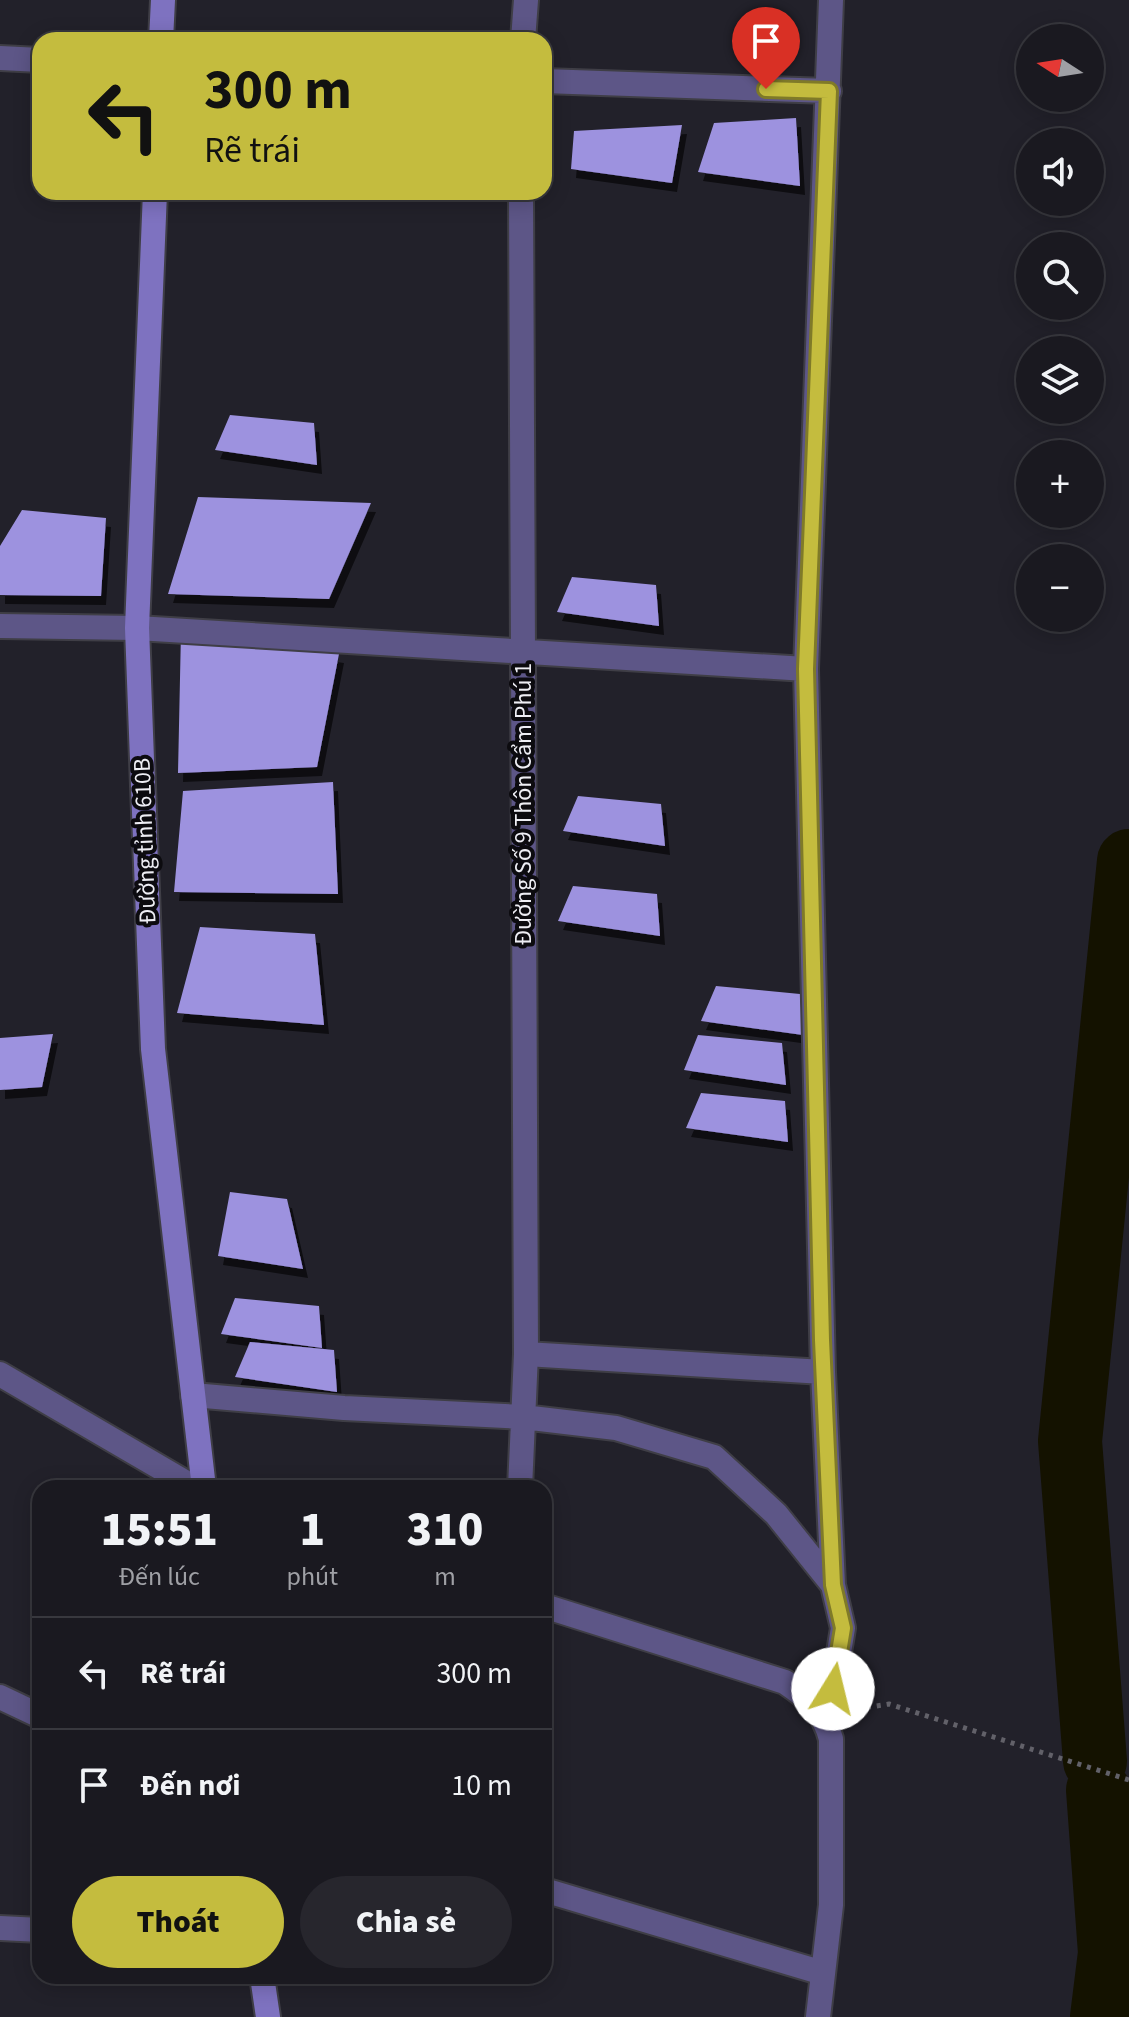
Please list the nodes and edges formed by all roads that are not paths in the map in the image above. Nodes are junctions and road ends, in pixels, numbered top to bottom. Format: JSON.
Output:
{"nodes":[{"id":1,"x":163,"y":0,"type":"edge"},
{"id":2,"x":526,"y":0,"type":"edge"},
{"id":3,"x":831,"y":0,"type":"edge"},
{"id":4,"x":161,"y":32,"type":"edge"},
{"id":5,"x":524,"y":32,"type":"edge"},
{"id":6,"x":0,"y":58,"type":"edge"},
{"id":7,"x":32,"y":60,"type":"edge"},
{"id":8,"x":552,"y":81,"type":"edge"},
{"id":9,"x":829,"y":91,"type":"junction"},
{"id":10,"x":155,"y":200,"type":"edge"},
{"id":11,"x":521,"y":200,"type":"edge"},
{"id":12,"x":0,"y":626,"type":"edge"},
{"id":13,"x":137,"y":628,"type":"junction"},
{"id":14,"x":523,"y":652,"type":"junction"},
{"id":15,"x":806,"y":669,"type":"junction"},
{"id":16,"x":526,"y":1354,"type":"junction"},
{"id":17,"x":823,"y":1372,"type":"junction"},
{"id":18,"x":0,"y":1374,"type":"edge"},
{"id":19,"x":193,"y":1395,"type":"junction"},
{"id":20,"x":523,"y":1417,"type":"junction"},
{"id":21,"x":181,"y":1480,"type":"edge"},
{"id":22,"x":203,"y":1480,"type":"edge"},
{"id":23,"x":520,"y":1480,"type":"edge"},
{"id":24,"x":833,"y":1585,"type":"junction"},
{"id":25,"x":552,"y":1609,"type":"edge"},
{"id":26,"x":0,"y":1697,"type":"edge"},
{"id":27,"x":32,"y":1712,"type":"edge"},
{"id":28,"x":824,"y":1715,"type":"junction"},
{"id":29,"x":552,"y":1892,"type":"edge"},
{"id":30,"x":0,"y":1928,"type":"edge"},
{"id":31,"x":32,"y":1930,"type":"edge"},
{"id":32,"x":823,"y":1973,"type":"junction"},
{"id":33,"x":263,"y":1984,"type":"edge"},
{"id":34,"x":268,"y":2017,"type":"edge"},
{"id":35,"x":818,"y":2017,"type":"edge"}],
"edges":[{"from":1,"to":4,"type":"main road"},
{"from":2,"to":5,"type":"street"},
{"from":3,"to":9,"type":"street"},
{"from":6,"to":7,"type":"street"},
{"from":8,"to":9,"type":"street"},
{"from":9,"to":15,"type":"street"},
{"from":10,"to":13,"type":"main road","name":"Đường tỉnh 610B"},
{"from":11,"to":14,"type":"street","name":"Đường Số 9 Thôn Cẩm Phú 1"},
{"from":12,"to":13,"type":"street"},
{"from":13,"to":14,"type":"street"},
{"from":13,"to":19,"type":"main road","name":"Đường tỉnh 610B"},
{"from":14,"to":15,"type":"street"},
{"from":14,"to":16,"type":"street","name":"Đường Số 9 Thôn Cẩm Phú 1"},
{"from":15,"to":17,"type":"street"},
{"from":16,"to":17,"type":"street"},
{"from":16,"to":20,"type":"street","name":"Đường Số 9 Thôn Cẩm Phú 1"},
{"from":17,"to":24,"type":"street"},
{"from":18,"to":21,"type":"street"},
{"from":19,"to":20,"type":"street"},
{"from":19,"to":22,"type":"main road","name":"Đường tỉnh 610B"},
{"from":20,"to":23,"type":"street","name":"Đường Số 9 Thôn Cẩm Phú 1"},
{"from":20,"to":24,"type":"street"},
{"from":24,"to":28,"type":"street"},
{"from":25,"to":28,"type":"street"},
{"from":26,"to":27,"type":"street"},
{"from":28,"to":32,"type":"street"},
{"from":29,"to":32,"type":"street"},
{"from":30,"to":31,"type":"street"},
{"from":32,"to":35,"type":"street"},
{"from":33,"to":34,"type":"main road"}]}
